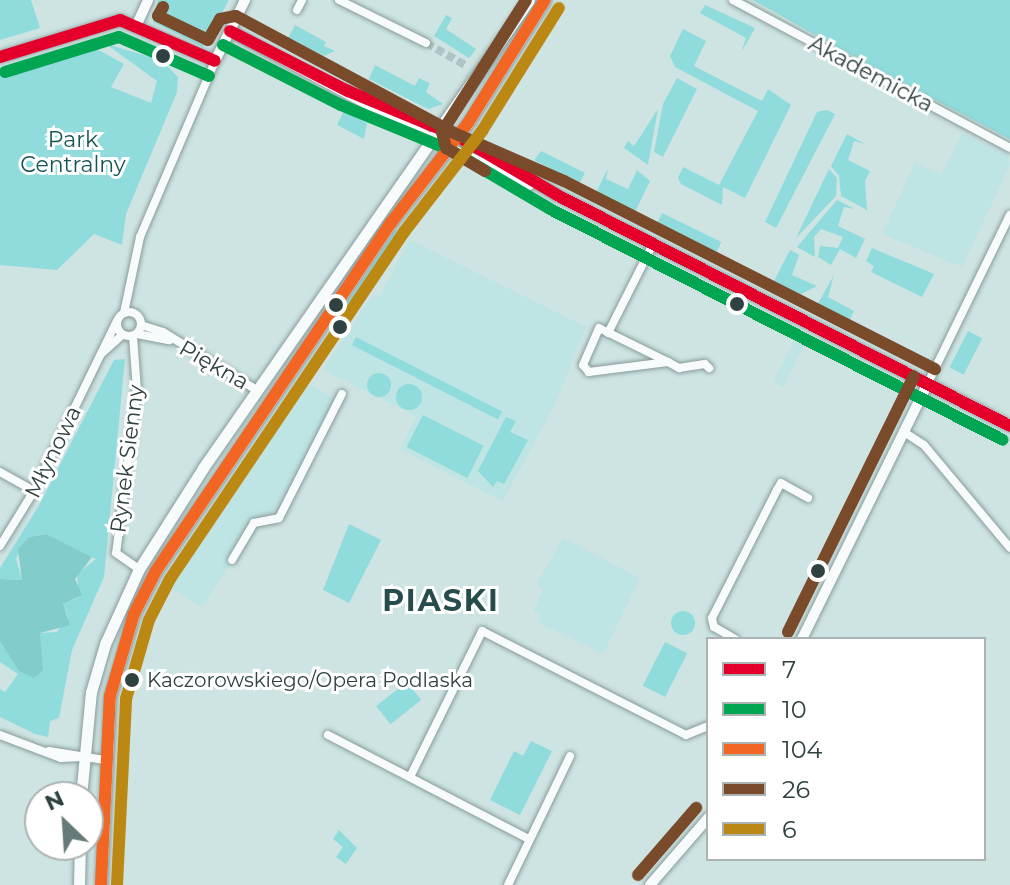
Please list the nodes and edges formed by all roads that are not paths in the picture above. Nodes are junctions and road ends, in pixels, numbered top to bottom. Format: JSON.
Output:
{"nodes":[{"id":1,"x":148,"y":0,"type":"edge"},
{"id":2,"x":245,"y":0,"type":"edge"},
{"id":3,"x":302,"y":0,"type":"edge"},
{"id":4,"x":339,"y":0,"type":"edge"},
{"id":5,"x":529,"y":0,"type":"edge"},
{"id":6,"x":545,"y":0,"type":"edge"},
{"id":7,"x":733,"y":0,"type":"edge"},
{"id":8,"x":297,"y":10,"type":"dead end"},
{"id":9,"x":137,"y":24,"type":"junction"},
{"id":10,"x":230,"y":31,"type":"junction"},
{"id":11,"x":426,"y":43,"type":"tunnel mouth"},
{"id":12,"x":0,"y":57,"type":"edge"},
{"id":13,"x":215,"y":61,"type":"junction"},
{"id":14,"x":348,"y":91,"type":"junction"},
{"id":15,"x":440,"y":127,"type":"junction"},
{"id":16,"x":457,"y":136,"type":"junction"},
{"id":17,"x":431,"y":138,"type":"junction"},
{"id":18,"x":447,"y":147,"type":"junction"},
{"id":19,"x":1010,"y":148,"type":"edge"},
{"id":20,"x":557,"y":195,"type":"junction"},
{"id":21,"x":1010,"y":215,"type":"edge"},
{"id":22,"x":653,"y":244,"type":"junction"},
{"id":23,"x":124,"y":313,"type":"junction"},
{"id":24,"x":117,"y":321,"type":"junction"},
{"id":25,"x":137,"y":332,"type":"junction"},
{"id":26,"x":608,"y":333,"type":"junction"},
{"id":27,"x":122,"y":335,"type":"junction"},
{"id":28,"x":100,"y":355,"type":"junction"},
{"id":29,"x":668,"y":362,"type":"junction"},
{"id":30,"x":709,"y":368,"type":"dead end"},
{"id":31,"x":928,"y":383,"type":"junction"},
{"id":32,"x":258,"y":391,"type":"junction"},
{"id":33,"x":342,"y":394,"type":"dead end"},
{"id":34,"x":1010,"y":426,"type":"edge"},
{"id":35,"x":904,"y":432,"type":"junction"},
{"id":36,"x":203,"y":468,"type":"junction"},
{"id":37,"x":0,"y":472,"type":"edge"},
{"id":38,"x":218,"y":477,"type":"junction"},
{"id":39,"x":34,"y":491,"type":"junction"},
{"id":40,"x":808,"y":498,"type":"dead end"},
{"id":41,"x":1,"y":544,"type":"edge"},
{"id":42,"x":1010,"y":548,"type":"edge"},
{"id":43,"x":232,"y":560,"type":"dead end"},
{"id":44,"x":139,"y":569,"type":"junction"},
{"id":45,"x":732,"y":637,"type":"edge"},
{"id":46,"x":803,"y":637,"type":"edge"},
{"id":47,"x":91,"y":692,"type":"junction"},
{"id":48,"x":110,"y":696,"type":"junction"},
{"id":49,"x":706,"y":727,"type":"edge"},
{"id":50,"x":0,"y":735,"type":"edge"},
{"id":51,"x":328,"y":735,"type":"dead end"},
{"id":52,"x":570,"y":756,"type":"dead end"},
{"id":53,"x":82,"y":757,"type":"junction"},
{"id":54,"x":104,"y":760,"type":"junction"},
{"id":55,"x":410,"y":777,"type":"junction"},
{"id":56,"x":81,"y":781,"type":"edge"},
{"id":57,"x":706,"y":820,"type":"edge"},
{"id":58,"x":529,"y":839,"type":"junction"},
{"id":59,"x":80,"y":861,"type":"edge"},
{"id":60,"x":79,"y":885,"type":"edge"},
{"id":61,"x":101,"y":885,"type":"edge"},
{"id":62,"x":508,"y":885,"type":"edge"},
{"id":63,"x":650,"y":885,"type":"edge"}],
"edges":[{"from":1,"to":9,"type":"street"},
{"from":2,"to":10,"type":"street"},
{"from":3,"to":8,"type":"street"},
{"from":4,"to":11,"type":"street"},
{"from":5,"to":15,"type":"main road"},
{"from":6,"to":16,"type":"main road"},
{"from":7,"to":19,"type":"street","name":"Akademicka"},
{"from":9,"to":12,"type":"street"},
{"from":9,"to":13,"type":"street"},
{"from":10,"to":13,"type":"street"},
{"from":10,"to":14,"type":"street"},
{"from":13,"to":23,"type":"street"},
{"from":14,"to":15,"type":"street"},
{"from":14,"to":17,"type":"street"},
{"from":15,"to":16,"type":"street"},
{"from":15,"to":17,"type":"main road"},
{"from":16,"to":18,"type":"main road"},
{"from":16,"to":20,"type":"street"},
{"from":17,"to":18,"type":"street"},
{"from":17,"to":32,"type":"main road"},
{"from":18,"to":20,"type":"street"},
{"from":18,"to":38,"type":"main road"},
{"from":20,"to":22,"type":"street"},
{"from":21,"to":31,"type":"street"},
{"from":22,"to":26,"type":"street"},
{"from":22,"to":31,"type":"street"},
{"from":23,"to":24,"type":"street","name":"Młynowa"},
{"from":23,"to":25,"type":"street"},
{"from":24,"to":27,"type":"street"},
{"from":24,"to":28,"type":"street","name":"Młynowa"},
{"from":25,"to":27,"type":"street","name":"Piękna"},
{"from":25,"to":32,"type":"street","name":"Piękna"},
{"from":25,"to":44,"type":"street","name":"Rynek Sienny"},
{"from":26,"to":29,"type":"street"},
{"from":26,"to":29,"type":"street"},
{"from":27,"to":28,"type":"street","name":"Młynowa"},
{"from":28,"to":39,"type":"street","name":"Młynowa"},
{"from":29,"to":30,"type":"street"},
{"from":31,"to":34,"type":"street"},
{"from":31,"to":35,"type":"street"},
{"from":32,"to":36,"type":"main road"},
{"from":33,"to":43,"type":"street"},
{"from":35,"to":42,"type":"street"},
{"from":35,"to":46,"type":"street"},
{"from":36,"to":38,"type":"main road"},
{"from":36,"to":44,"type":"main road"},
{"from":37,"to":39,"type":"street"},
{"from":38,"to":48,"type":"main road"},
{"from":39,"to":41,"type":"street","name":"Młynowa"},
{"from":40,"to":45,"type":"street"},
{"from":44,"to":47,"type":"main road"},
{"from":47,"to":48,"type":"main road"},
{"from":47,"to":53,"type":"main road"},
{"from":48,"to":54,"type":"main road"},
{"from":49,"to":55,"type":"street"},
{"from":50,"to":53,"type":"street"},
{"from":51,"to":55,"type":"street"},
{"from":52,"to":58,"type":"street"},
{"from":53,"to":54,"type":"street"},
{"from":53,"to":56,"type":"main road"},
{"from":54,"to":61,"type":"main road"},
{"from":55,"to":58,"type":"street"},
{"from":57,"to":63,"type":"street"},
{"from":58,"to":62,"type":"street"},
{"from":59,"to":60,"type":"main road"}]}
